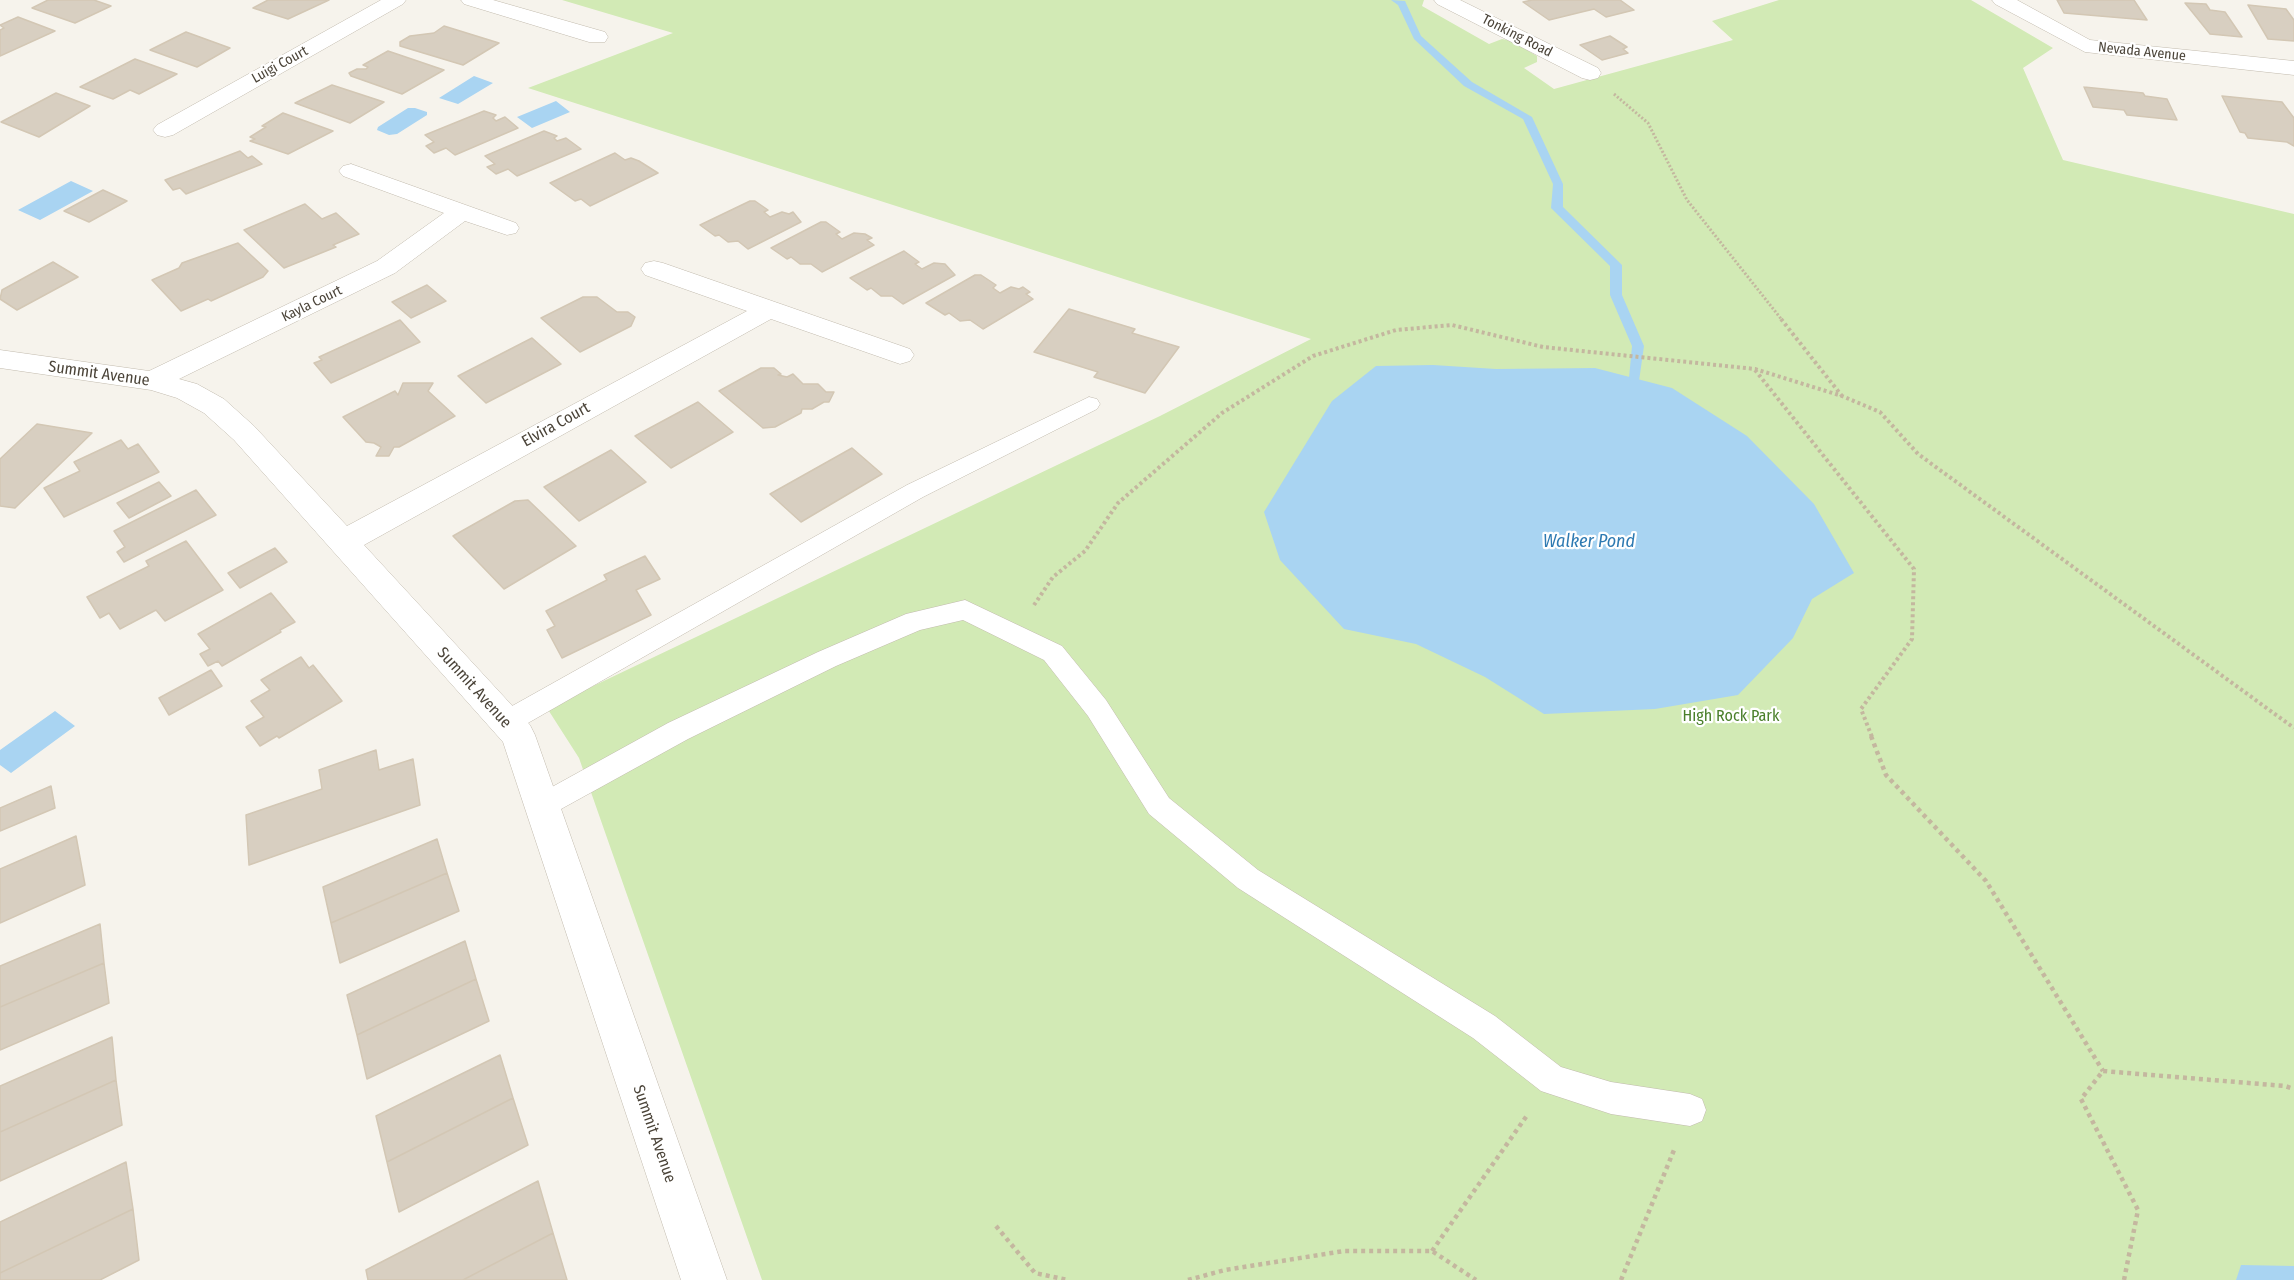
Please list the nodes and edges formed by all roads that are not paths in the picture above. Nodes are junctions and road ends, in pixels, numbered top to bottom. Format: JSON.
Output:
{"nodes":[{"id":1,"x":396,"y":0,"type":"edge"},
{"id":2,"x":471,"y":0,"type":"edge"},
{"id":3,"x":1444,"y":0,"type":"edge"},
{"id":4,"x":2002,"y":0,"type":"edge"},
{"id":5,"x":597,"y":37,"type":"dead end"},
{"id":6,"x":2294,"y":68,"type":"edge"},
{"id":7,"x":1590,"y":73,"type":"road end"},
{"id":8,"x":165,"y":130,"type":"dead end"},
{"id":9,"x":351,"y":171,"type":"dead end"},
{"id":10,"x":462,"y":212,"type":"junction"},
{"id":11,"x":507,"y":228,"type":"dead end"},
{"id":12,"x":654,"y":269,"type":"dead end"},
{"id":13,"x":770,"y":309,"type":"junction"},
{"id":14,"x":900,"y":355,"type":"dead end"},
{"id":15,"x":0,"y":359,"type":"edge"},
{"id":16,"x":152,"y":381,"type":"junction"},
{"id":17,"x":1089,"y":404,"type":"dead end"},
{"id":18,"x":343,"y":542,"type":"junction"},
{"id":19,"x":505,"y":723,"type":"junction"},
{"id":20,"x":542,"y":806,"type":"junction"},
{"id":21,"x":1690,"y":1110,"type":"road end"},
{"id":22,"x":704,"y":1280,"type":"edge"}],
"edges":[{"from":1,"to":8,"type":"street","name":"Luigi Court"},
{"from":2,"to":5,"type":"street"},
{"from":3,"to":7,"type":"street","name":"Tonking Road"},
{"from":4,"to":6,"type":"street","name":"Nevada Avenue"},
{"from":9,"to":10,"type":"street"},
{"from":10,"to":11,"type":"street"},
{"from":10,"to":16,"type":"street","name":"Kayla Court"},
{"from":12,"to":13,"type":"street"},
{"from":13,"to":14,"type":"street"},
{"from":13,"to":18,"type":"street","name":"Elvira Court"},
{"from":15,"to":16,"type":"street","name":"Summit Avenue"},
{"from":16,"to":18,"type":"street","name":"Summit Avenue"},
{"from":17,"to":19,"type":"lane"},
{"from":18,"to":19,"type":"street","name":"Summit Avenue"},
{"from":19,"to":20,"type":"street","name":"Summit Avenue"},
{"from":20,"to":21,"type":"lane"},
{"from":20,"to":22,"type":"street","name":"Summit Avenue"}]}
